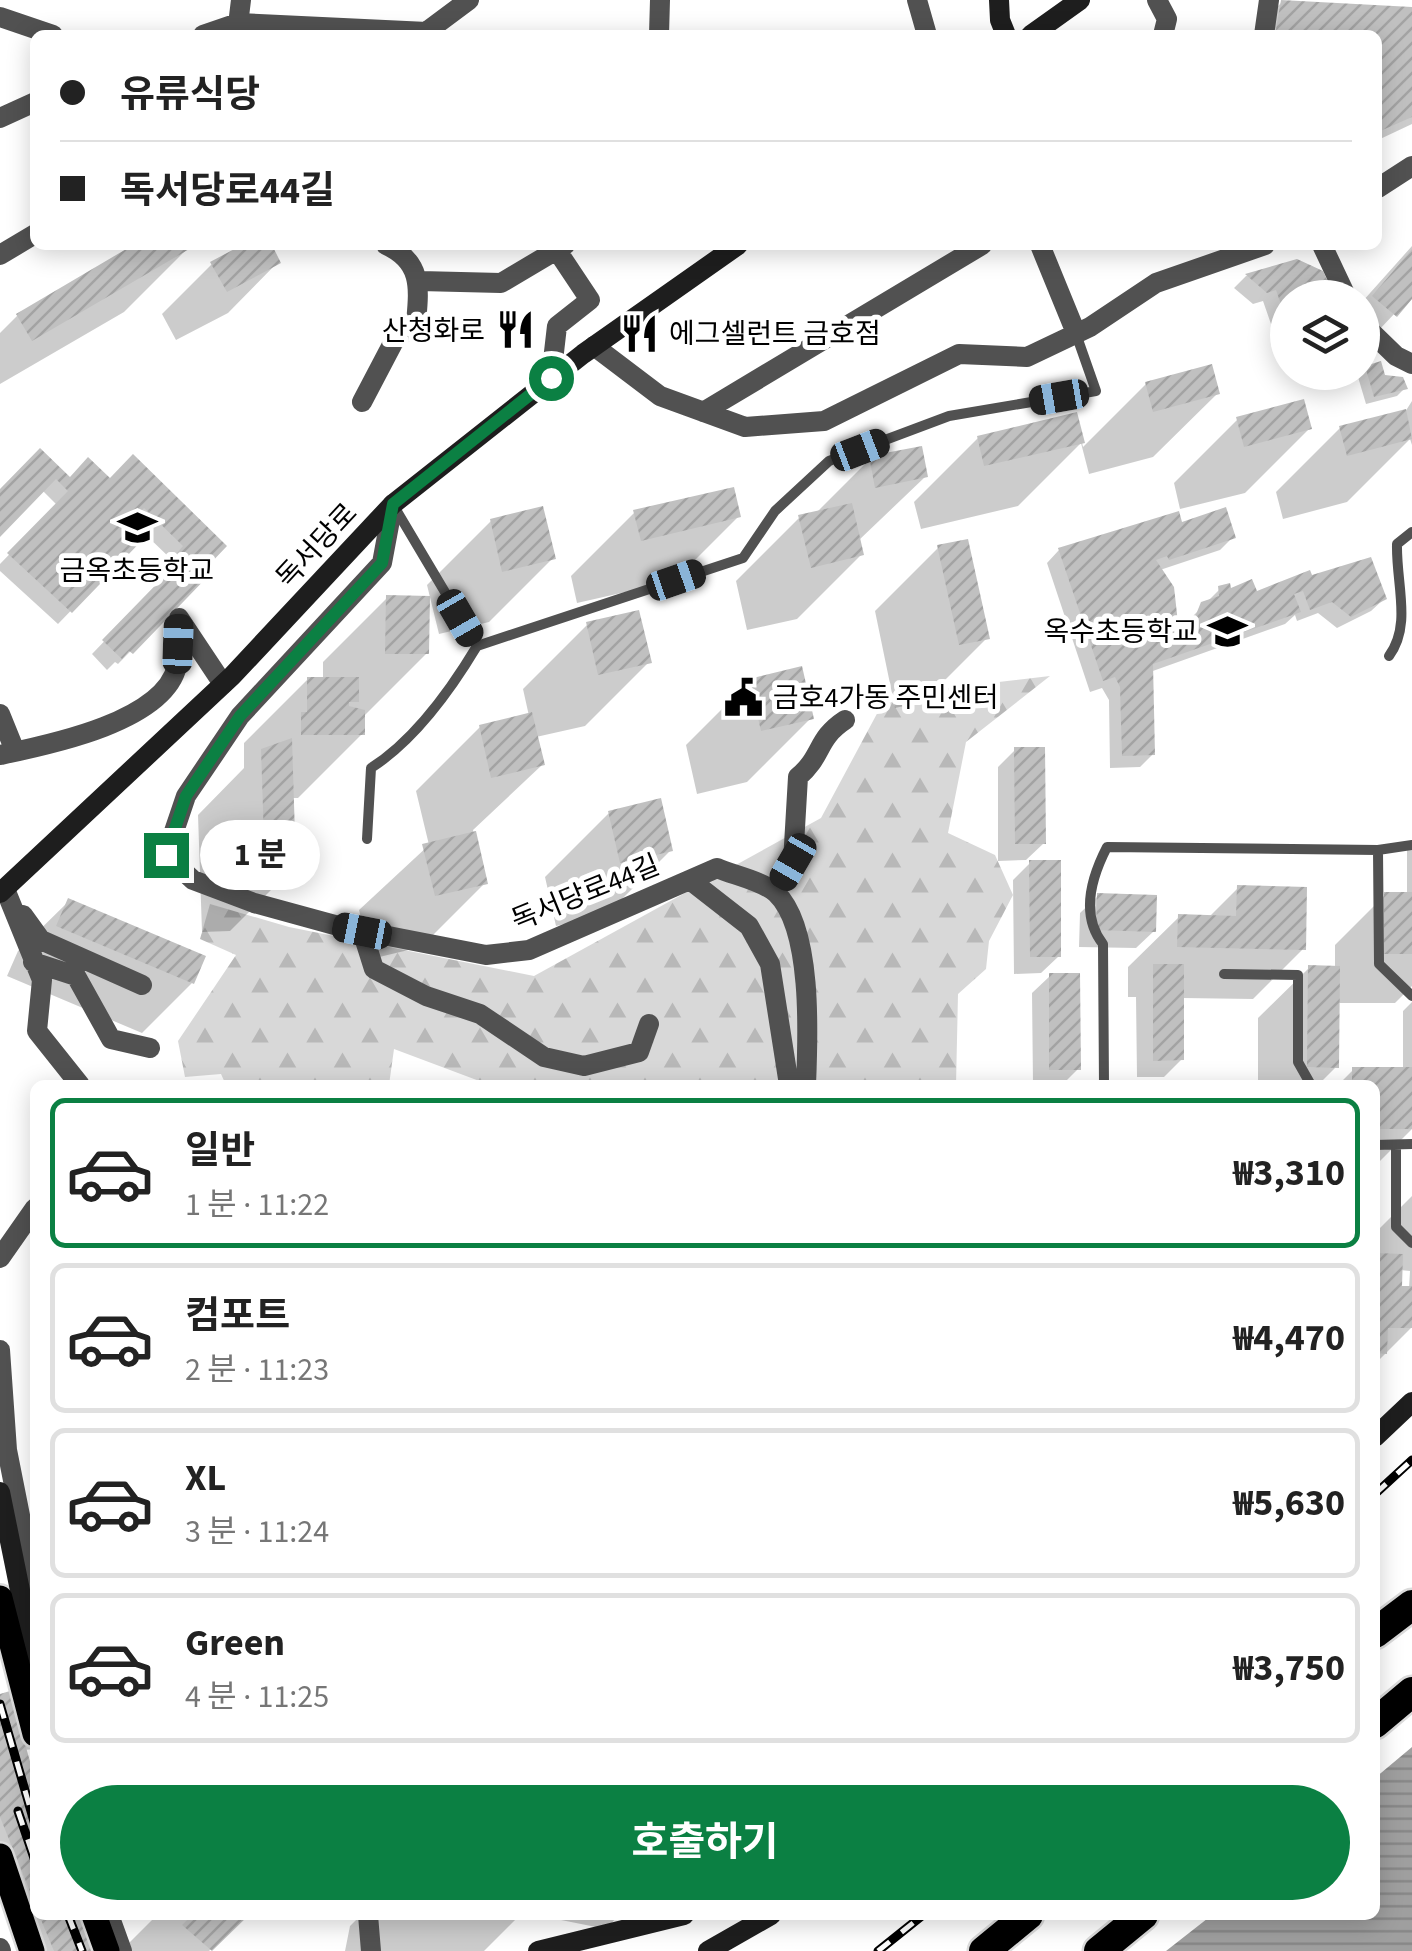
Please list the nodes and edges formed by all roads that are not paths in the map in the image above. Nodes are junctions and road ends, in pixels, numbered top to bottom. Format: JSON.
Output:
{"nodes":[{"id":1,"x":241,"y":0,"type":"edge"},
{"id":2,"x":470,"y":0,"type":"edge"},
{"id":3,"x":660,"y":0,"type":"edge"},
{"id":4,"x":917,"y":0,"type":"edge"},
{"id":5,"x":1000,"y":0,"type":"edge"},
{"id":6,"x":1080,"y":0,"type":"edge"},
{"id":7,"x":1157,"y":0,"type":"edge"},
{"id":8,"x":1269,"y":0,"type":"edge"},
{"id":9,"x":0,"y":16,"type":"edge"},
{"id":10,"x":238,"y":29,"type":"edge"},
{"id":11,"x":39,"y":30,"type":"edge"},
{"id":12,"x":276,"y":30,"type":"edge"},
{"id":13,"x":431,"y":30,"type":"edge"},
{"id":14,"x":659,"y":30,"type":"edge"},
{"id":15,"x":926,"y":30,"type":"edge"},
{"id":16,"x":1005,"y":30,"type":"edge"},
{"id":17,"x":1042,"y":30,"type":"edge"},
{"id":18,"x":1163,"y":30,"type":"edge"},
{"id":19,"x":1265,"y":30,"type":"edge"},
{"id":20,"x":30,"y":104,"type":"edge"},
{"id":21,"x":0,"y":118,"type":"edge"},
{"id":22,"x":1412,"y":166,"type":"edge"},
{"id":23,"x":1382,"y":185,"type":"edge"},
{"id":24,"x":30,"y":236,"type":"edge"},
{"id":25,"x":5,"y":245,"type":"edge"},
{"id":26,"x":397,"y":250,"type":"edge"},
{"id":27,"x":559,"y":250,"type":"edge"},
{"id":28,"x":563,"y":250,"type":"edge"},
{"id":29,"x":730,"y":250,"type":"edge"},
{"id":30,"x":974,"y":250,"type":"edge"},
{"id":31,"x":1042,"y":250,"type":"edge"},
{"id":32,"x":1250,"y":250,"type":"edge"},
{"id":33,"x":1324,"y":250,"type":"edge"},
{"id":34,"x":1339,"y":280,"type":"edge"},
{"id":35,"x":420,"y":281,"type":"junction"},
{"id":36,"x":1076,"y":334,"type":"junction"},
{"id":37,"x":1380,"y":340,"type":"edge"},
{"id":38,"x":594,"y":346,"type":"junction"},
{"id":39,"x":1412,"y":364,"type":"edge"},
{"id":40,"x":551,"y":378,"type":"junction"},
{"id":41,"x":362,"y":402,"type":"dead end"},
{"id":42,"x":703,"y":412,"type":"junction"},
{"id":43,"x":393,"y":504,"type":"junction"},
{"id":44,"x":1412,"y":532,"type":"edge"},
{"id":45,"x":477,"y":646,"type":"junction"},
{"id":46,"x":1389,"y":656,"type":"dead end"},
{"id":47,"x":223,"y":684,"type":"junction"},
{"id":48,"x":0,"y":714,"type":"edge"},
{"id":49,"x":844,"y":720,"type":"dead end"},
{"id":50,"x":8,"y":753,"type":"edge"},
{"id":51,"x":367,"y":838,"type":"dead end"},
{"id":52,"x":1412,"y":845,"type":"edge"},
{"id":53,"x":1378,"y":850,"type":"junction"},
{"id":54,"x":690,"y":880,"type":"junction"},
{"id":55,"x":4,"y":891,"type":"edge"},
{"id":56,"x":776,"y":892,"type":"junction"},
{"id":57,"x":362,"y":931,"type":"junction"},
{"id":58,"x":34,"y":962,"type":"junction"},
{"id":59,"x":1224,"y":974,"type":"dead end"},
{"id":60,"x":142,"y":985,"type":"dead end"},
{"id":61,"x":1412,"y":996,"type":"edge"},
{"id":62,"x":650,"y":1024,"type":"dead end"},
{"id":63,"x":150,"y":1048,"type":"dead end"},
{"id":64,"x":76,"y":1080,"type":"edge"},
{"id":65,"x":788,"y":1080,"type":"edge"},
{"id":66,"x":806,"y":1080,"type":"edge"},
{"id":67,"x":1104,"y":1080,"type":"edge"},
{"id":68,"x":1308,"y":1080,"type":"edge"},
{"id":69,"x":1396,"y":1144,"type":"junction"},
{"id":70,"x":1412,"y":1144,"type":"edge"},
{"id":71,"x":1380,"y":1145,"type":"edge"},
{"id":72,"x":30,"y":1215,"type":"edge"},
{"id":73,"x":1412,"y":1243,"type":"edge"},
{"id":74,"x":0,"y":1258,"type":"edge"},
{"id":75,"x":0,"y":1350,"type":"edge"},
{"id":76,"x":1412,"y":1402,"type":"edge"},
{"id":77,"x":1380,"y":1432,"type":"edge"},
{"id":78,"x":0,"y":1492,"type":"edge"},
{"id":79,"x":30,"y":1565,"type":"edge"},
{"id":80,"x":0,"y":1598,"type":"edge"},
{"id":81,"x":1412,"y":1605,"type":"edge"},
{"id":82,"x":1380,"y":1629,"type":"edge"},
{"id":83,"x":30,"y":1639,"type":"edge"},
{"id":84,"x":1412,"y":1692,"type":"edge"},
{"id":85,"x":30,"y":1715,"type":"edge"},
{"id":86,"x":1380,"y":1719,"type":"edge"},
{"id":87,"x":0,"y":1856,"type":"edge"},
{"id":88,"x":96,"y":1920,"type":"edge"},
{"id":89,"x":111,"y":1920,"type":"edge"},
{"id":90,"x":368,"y":1920,"type":"edge"},
{"id":91,"x":666,"y":1920,"type":"edge"},
{"id":92,"x":762,"y":1920,"type":"edge"},
{"id":93,"x":1022,"y":1920,"type":"edge"},
{"id":94,"x":1137,"y":1920,"type":"edge"},
{"id":95,"x":566,"y":1948,"type":"edge"},
{"id":96,"x":32,"y":1951,"type":"edge"},
{"id":97,"x":107,"y":1951,"type":"edge"},
{"id":98,"x":122,"y":1951,"type":"edge"},
{"id":99,"x":371,"y":1951,"type":"edge"},
{"id":100,"x":538,"y":1951,"type":"edge"},
{"id":101,"x":708,"y":1951,"type":"edge"},
{"id":102,"x":984,"y":1951,"type":"edge"},
{"id":103,"x":1099,"y":1951,"type":"edge"}],
"edges":[{"from":1,"to":10,"type":"street"},
{"from":2,"to":13,"type":"street"},
{"from":3,"to":14,"type":"street"},
{"from":4,"to":15,"type":"street"},
{"from":5,"to":16,"type":"main road"},
{"from":6,"to":17,"type":"main road"},
{"from":7,"to":18,"type":"street"},
{"from":8,"to":19,"type":"street"},
{"from":9,"to":11,"type":"street"},
{"from":10,"to":12,"type":"street"},
{"from":20,"to":21,"type":"street"},
{"from":22,"to":23,"type":"street"},
{"from":24,"to":25,"type":"street"},
{"from":26,"to":35,"type":"street"},
{"from":27,"to":35,"type":"street"},
{"from":28,"to":40,"type":"street"},
{"from":29,"to":38,"type":"main road","name":"독서당로"},
{"from":30,"to":42,"type":"street"},
{"from":31,"to":36,"type":"street"},
{"from":32,"to":36,"type":"street"},
{"from":33,"to":34,"type":"street"},
{"from":35,"to":41,"type":"street"},
{"from":36,"to":42,"type":"street"},
{"from":36,"to":45,"type":"lane"},
{"from":37,"to":39,"type":"street"},
{"from":38,"to":40,"type":"main road","name":"독서당로"},
{"from":38,"to":42,"type":"street"},
{"from":40,"to":43,"type":"main road","name":"독서당로"},
{"from":43,"to":45,"type":"lane"},
{"from":43,"to":47,"type":"main road","name":"독서당로"},
{"from":43,"to":57,"type":"street","name":"독서당로44길"},
{"from":44,"to":46,"type":"lane"},
{"from":45,"to":51,"type":"lane"},
{"from":47,"to":50,"type":"street"},
{"from":47,"to":55,"type":"main road","name":"독서당로"},
{"from":48,"to":50,"type":"street"},
{"from":49,"to":56,"type":"street"},
{"from":52,"to":53,"type":"lane"},
{"from":53,"to":61,"type":"lane"},
{"from":53,"to":67,"type":"lane"},
{"from":54,"to":56,"type":"street","name":"독서당로44길"},
{"from":54,"to":57,"type":"street","name":"독서당로44길"},
{"from":54,"to":65,"type":"street","name":"독서당로44길"},
{"from":55,"to":58,"type":"street"},
{"from":55,"to":60,"type":"street"},
{"from":56,"to":66,"type":"street"},
{"from":57,"to":62,"type":"street"},
{"from":58,"to":63,"type":"street"},
{"from":58,"to":64,"type":"street"},
{"from":59,"to":68,"type":"lane"},
{"from":69,"to":70,"type":"lane"},
{"from":69,"to":71,"type":"lane"},
{"from":69,"to":73,"type":"lane"},
{"from":72,"to":74,"type":"street"},
{"from":75,"to":79,"type":"street"},
{"from":76,"to":77,"type":"main road"},
{"from":78,"to":83,"type":"main road"},
{"from":80,"to":85,"type":"main road"},
{"from":81,"to":82,"type":"highway"},
{"from":84,"to":86,"type":"highway"},
{"from":87,"to":96,"type":"main road"},
{"from":88,"to":97,"type":"main road"},
{"from":89,"to":98,"type":"street"},
{"from":90,"to":99,"type":"street"},
{"from":91,"to":95,"type":"main road"},
{"from":92,"to":101,"type":"main road"},
{"from":93,"to":102,"type":"highway"},
{"from":94,"to":103,"type":"highway"},
{"from":95,"to":100,"type":"main road"}]}
